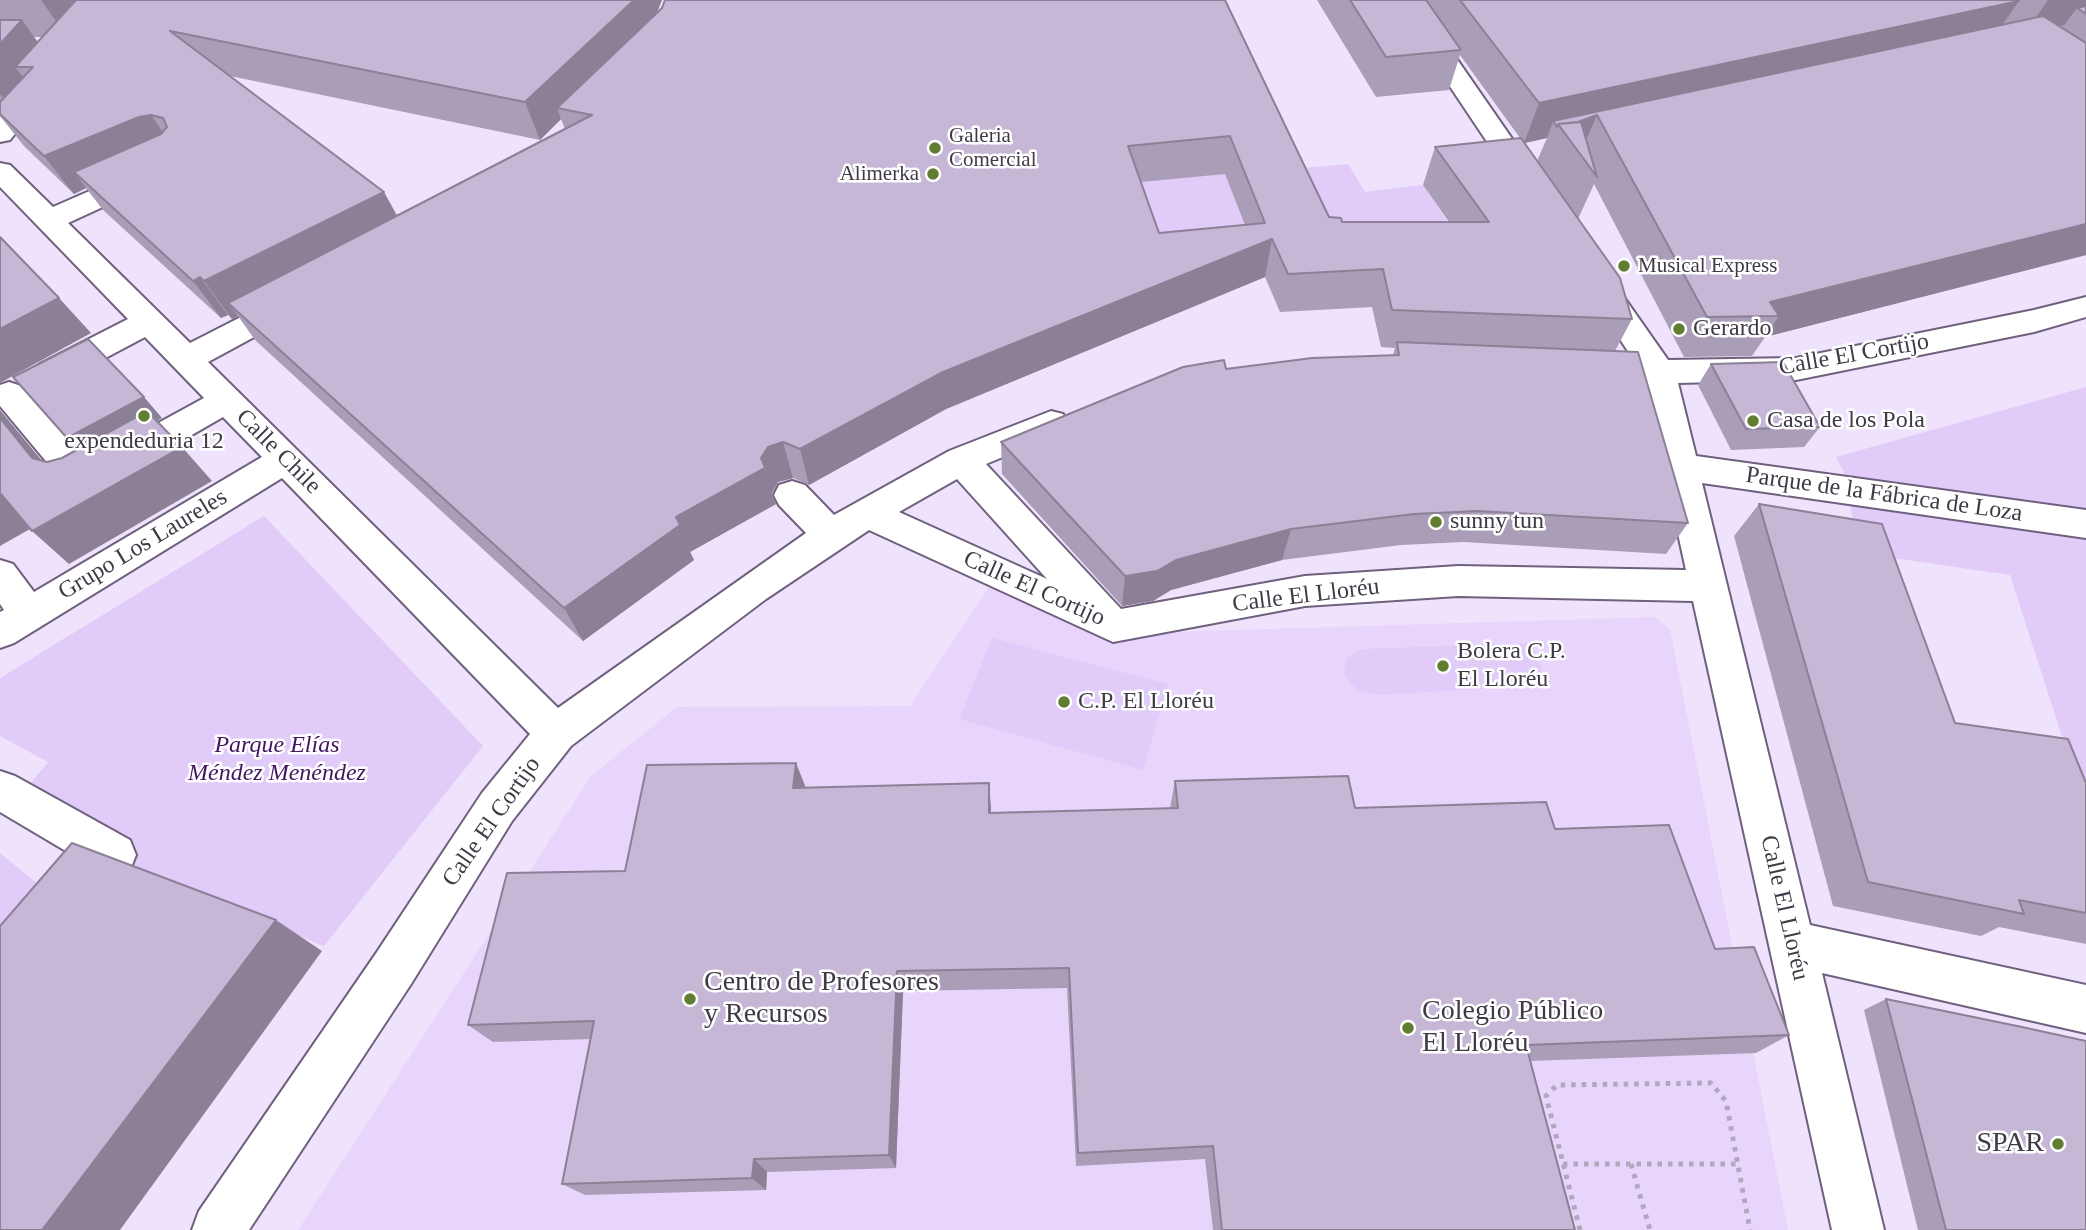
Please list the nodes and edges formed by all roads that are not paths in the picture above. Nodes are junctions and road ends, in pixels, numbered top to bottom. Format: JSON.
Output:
{"nodes":[{"id":1,"x":1404,"y":0,"type":"edge"},
{"id":2,"x":56,"y":68,"type":"edge"},
{"id":3,"x":0,"y":134,"type":"edge"},
{"id":4,"x":164,"y":168,"type":"edge"},
{"id":5,"x":0,"y":171,"type":"edge"},
{"id":6,"x":12,"y":199,"type":"edge"},
{"id":7,"x":1541,"y":201,"type":"edge"},
{"id":8,"x":49,"y":220,"type":"junction"},
{"id":9,"x":1579,"y":256,"type":"edge"},
{"id":10,"x":322,"y":288,"type":"edge"},
{"id":11,"x":2086,"y":307,"type":"edge"},
{"id":12,"x":149,"y":322,"type":"junction"},
{"id":13,"x":187,"y":359,"type":"junction"},
{"id":14,"x":1556,"y":366,"type":"edge"},
{"id":15,"x":1659,"y":372,"type":"junction"},
{"id":16,"x":7,"y":386,"type":"edge"},
{"id":17,"x":227,"y":400,"type":"junction"},
{"id":18,"x":1075,"y":412,"type":"edge"},
{"id":19,"x":286,"y":459,"type":"junction"},
{"id":20,"x":961,"y":460,"type":"junction"},
{"id":21,"x":1681,"y":467,"type":"junction"},
{"id":22,"x":792,"y":495,"type":"dead end"},
{"id":23,"x":868,"y":514,"type":"junction"},
{"id":24,"x":2086,"y":524,"type":"edge"},
{"id":25,"x":830,"y":535,"type":"junction"},
{"id":26,"x":0,"y":575,"type":"edge"},
{"id":27,"x":1709,"y":586,"type":"junction"},
{"id":28,"x":14,"y":623,"type":"edge"},
{"id":29,"x":1113,"y":626,"type":"junction"},
{"id":30,"x":556,"y":733,"type":"junction"},
{"id":31,"x":0,"y":790,"type":"edge"},
{"id":32,"x":52,"y":928,"type":"edge"},
{"id":33,"x":1792,"y":944,"type":"junction"},
{"id":34,"x":2086,"y":1009,"type":"edge"},
{"id":35,"x":218,"y":1230,"type":"edge"},
{"id":36,"x":1858,"y":1230,"type":"edge"}],
"edges":[{"from":1,"to":7,"type":"street"},
{"from":2,"to":3,"type":"street"},
{"from":4,"to":8,"type":"street"},
{"from":5,"to":6,"type":"street","name":"Calle Chile"},
{"from":6,"to":8,"type":"street","name":"Calle Chile"},
{"from":8,"to":12,"type":"street","name":"Calle Chile"},
{"from":9,"to":15,"type":"street"},
{"from":10,"to":13,"type":"street"},
{"from":11,"to":15,"type":"street","name":"Calle El Cortijo"},
{"from":12,"to":13,"type":"street","name":"Calle Chile"},
{"from":12,"to":16,"type":"street"},
{"from":13,"to":17,"type":"street","name":"Calle Chile"},
{"from":14,"to":15,"type":"street","name":"Calle El Cortijo"},
{"from":15,"to":21,"type":"street","name":"Calle El Lloréu"},
{"from":16,"to":17,"type":"street"},
{"from":17,"to":19,"type":"street","name":"Calle Chile"},
{"from":18,"to":20,"type":"street","name":"Calle El Cortijo"},
{"from":19,"to":28,"type":"street","name":"Grupo Los Laureles"},
{"from":19,"to":30,"type":"street","name":"Calle Chile"},
{"from":20,"to":23,"type":"street","name":"Calle El Cortijo"},
{"from":20,"to":29,"type":"street","name":"Calle El Cortijo"},
{"from":21,"to":24,"type":"street","name":"Parque de la Fábrica de Loza"},
{"from":21,"to":27,"type":"street","name":"Calle El Lloréu"},
{"from":22,"to":25,"type":"street"},
{"from":23,"to":25,"type":"street","name":"Calle El Cortijo"},
{"from":23,"to":29,"type":"street","name":"Calle El Cortijo"},
{"from":25,"to":30,"type":"street","name":"Calle El Cortijo"},
{"from":26,"to":28,"type":"street"},
{"from":27,"to":29,"type":"street","name":"Calle El Lloréu"},
{"from":27,"to":33,"type":"street","name":"Calle El Lloréu"},
{"from":30,"to":35,"type":"street","name":"Calle El Cortijo"},
{"from":31,"to":32,"type":"street"},
{"from":33,"to":34,"type":"street"},
{"from":33,"to":36,"type":"street","name":"Calle El Lloréu"}]}
